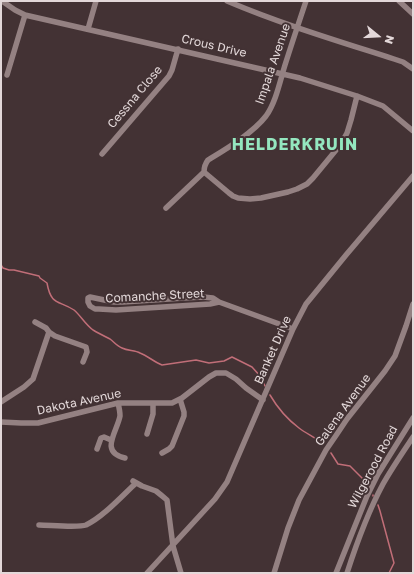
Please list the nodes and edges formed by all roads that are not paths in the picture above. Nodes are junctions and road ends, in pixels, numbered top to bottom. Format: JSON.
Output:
{"nodes":[{"id":1,"x":2,"y":1,"type":"edge"},
{"id":2,"x":96,"y":1,"type":"edge"},
{"id":3,"x":227,"y":1,"type":"edge"},
{"id":4,"x":306,"y":1,"type":"edge"},
{"id":5,"x":399,"y":1,"type":"edge"},
{"id":6,"x":413,"y":14,"type":"edge"},
{"id":7,"x":25,"y":15,"type":"junction"},
{"id":8,"x":296,"y":28,"type":"junction"},
{"id":9,"x":88,"y":29,"type":"junction"},
{"id":10,"x":178,"y":49,"type":"junction"},
{"id":11,"x":413,"y":69,"type":"edge"},
{"id":12,"x":283,"y":74,"type":"junction"},
{"id":13,"x":7,"y":75,"type":"dead end"},
{"id":14,"x":357,"y":96,"type":"junction"},
{"id":15,"x":413,"y":131,"type":"edge"},
{"id":16,"x":102,"y":154,"type":"dead end"},
{"id":17,"x":204,"y":172,"type":"junction"},
{"id":18,"x":413,"y":176,"type":"edge"},
{"id":19,"x":166,"y":208,"type":"dead end"},
{"id":20,"x":219,"y":302,"type":"junction"},
{"id":21,"x":413,"y":304,"type":"edge"},
{"id":22,"x":35,"y":322,"type":"dead end"},
{"id":23,"x":293,"y":329,"type":"junction"},
{"id":24,"x":49,"y":332,"type":"junction"},
{"id":25,"x":83,"y":362,"type":"dead end"},
{"id":26,"x":180,"y":399,"type":"junction"},
{"id":27,"x":263,"y":400,"type":"junction"},
{"id":28,"x":1,"y":402,"type":"edge"},
{"id":29,"x":118,"y":403,"type":"junction"},
{"id":30,"x":153,"y":403,"type":"junction"},
{"id":31,"x":413,"y":418,"type":"edge"},
{"id":32,"x":1,"y":422,"type":"edge"},
{"id":33,"x":147,"y":434,"type":"dead end"},
{"id":34,"x":413,"y":437,"type":"edge"},
{"id":35,"x":112,"y":440,"type":"junction"},
{"id":36,"x":96,"y":449,"type":"dead end"},
{"id":37,"x":162,"y":453,"type":"dead end"},
{"id":38,"x":125,"y":458,"type":"dead end"},
{"id":39,"x":39,"y":525,"type":"dead end"},
{"id":40,"x":173,"y":546,"type":"junction"},
{"id":41,"x":147,"y":573,"type":"edge"},
{"id":42,"x":181,"y":573,"type":"edge"},
{"id":43,"x":274,"y":573,"type":"edge"},
{"id":44,"x":336,"y":573,"type":"edge"},
{"id":45,"x":347,"y":573,"type":"edge"}],
"edges":[{"from":1,"to":7,"type":"street","name":"Crous Drive"},
{"from":2,"to":9,"type":"street"},
{"from":3,"to":8,"type":"street"},
{"from":4,"to":8,"type":"street","name":"Impala Avenue"},
{"from":5,"to":6,"type":"street"},
{"from":7,"to":9,"type":"street","name":"Crous Drive"},
{"from":7,"to":13,"type":"street"},
{"from":8,"to":11,"type":"street"},
{"from":8,"to":12,"type":"street","name":"Impala Avenue"},
{"from":9,"to":10,"type":"street","name":"Crous Drive"},
{"from":10,"to":12,"type":"street","name":"Crous Drive"},
{"from":10,"to":16,"type":"street","name":"Cessna Close"},
{"from":12,"to":14,"type":"street","name":"Crous Drive"},
{"from":12,"to":17,"type":"street","name":"Impala Avenue"},
{"from":14,"to":15,"type":"street","name":"Crous Drive"},
{"from":14,"to":17,"type":"street"},
{"from":17,"to":19,"type":"street","name":"Impala Avenue"},
{"from":18,"to":23,"type":"street","name":"Banket Drive"},
{"from":20,"to":20,"type":"street","name":"Comanche Street"},
{"from":20,"to":23,"type":"street","name":"Comanche Street"},
{"from":21,"to":43,"type":"street","name":"Galena Avenue"},
{"from":22,"to":24,"type":"street"},
{"from":23,"to":27,"type":"street","name":"Banket Drive"},
{"from":24,"to":25,"type":"street"},
{"from":24,"to":28,"type":"street"},
{"from":26,"to":27,"type":"street","name":"Dakota Avenue"},
{"from":26,"to":30,"type":"street","name":"Dakota Avenue"},
{"from":26,"to":37,"type":"street"},
{"from":27,"to":40,"type":"street","name":"Banket Drive"},
{"from":29,"to":30,"type":"street","name":"Dakota Avenue"},
{"from":29,"to":32,"type":"street","name":"Dakota Avenue"},
{"from":29,"to":35,"type":"street"},
{"from":30,"to":33,"type":"street"},
{"from":31,"to":44,"type":"street","name":"Wilgerood Road"},
{"from":34,"to":45,"type":"street","name":"Wilgerood Road"},
{"from":35,"to":36,"type":"street"},
{"from":35,"to":38,"type":"street"},
{"from":39,"to":40,"type":"street"},
{"from":40,"to":41,"type":"street","name":"Banket Drive"},
{"from":40,"to":42,"type":"street"}]}
